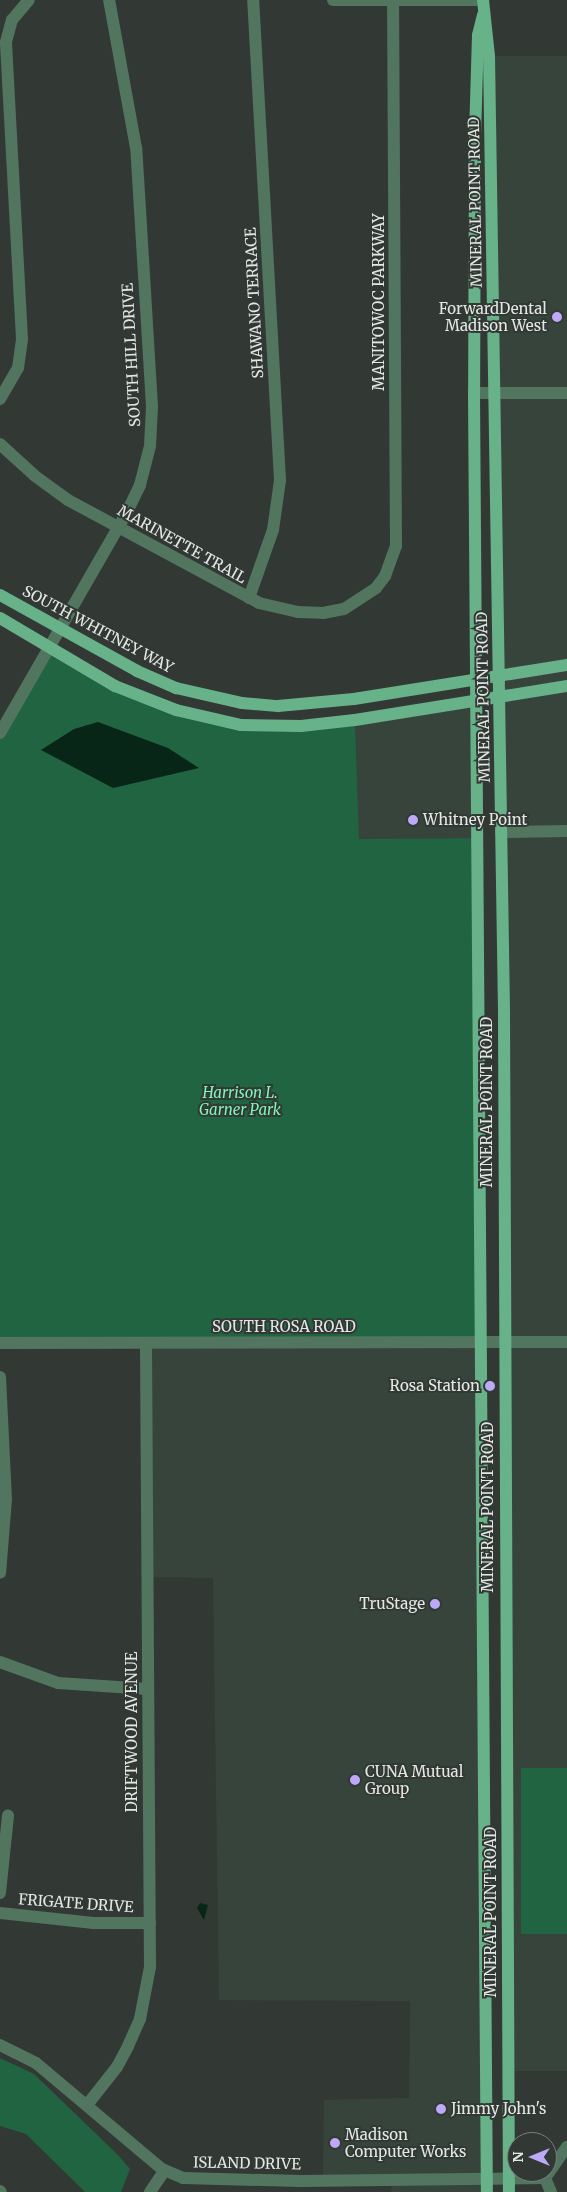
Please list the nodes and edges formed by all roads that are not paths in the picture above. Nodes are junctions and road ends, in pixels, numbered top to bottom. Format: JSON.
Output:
{"nodes":[{"id":1,"x":29,"y":0,"type":"edge"},
{"id":2,"x":109,"y":0,"type":"edge"},
{"id":3,"x":253,"y":0,"type":"edge"},
{"id":4,"x":333,"y":0,"type":"edge"},
{"id":5,"x":476,"y":0,"type":"edge"},
{"id":6,"x":393,"y":1,"type":"edge"},
{"id":7,"x":483,"y":6,"type":"edge"},
{"id":8,"x":567,"y":392,"type":"edge"},
{"id":9,"x":495,"y":393,"type":"junction"},
{"id":10,"x":474,"y":394,"type":"junction"},
{"id":11,"x":0,"y":399,"type":"edge"},
{"id":12,"x":0,"y":444,"type":"edge"},
{"id":13,"x":118,"y":527,"type":"junction"},
{"id":14,"x":0,"y":595,"type":"edge"},
{"id":15,"x":367,"y":596,"type":"joint"},
{"id":16,"x":249,"y":598,"type":"junction"},
{"id":17,"x":0,"y":618,"type":"edge"},
{"id":18,"x":59,"y":628,"type":"junction"},
{"id":19,"x":49,"y":646,"type":"junction"},
{"id":20,"x":567,"y":665,"type":"edge"},
{"id":21,"x":499,"y":675,"type":"junction"},
{"id":22,"x":478,"y":678,"type":"junction"},
{"id":23,"x":567,"y":686,"type":"edge"},
{"id":24,"x":499,"y":697,"type":"junction"},
{"id":25,"x":478,"y":700,"type":"junction"},
{"id":26,"x":1,"y":728,"type":"edge"},
{"id":27,"x":567,"y":831,"type":"edge"},
{"id":28,"x":501,"y":832,"type":"junction"},
{"id":29,"x":0,"y":1342,"type":"edge"},
{"id":30,"x":567,"y":1342,"type":"edge"},
{"id":31,"x":146,"y":1343,"type":"junction"},
{"id":32,"x":482,"y":1344,"type":"junction"},
{"id":33,"x":503,"y":1344,"type":"junction"},
{"id":34,"x":0,"y":1378,"type":"edge"},
{"id":35,"x":0,"y":1573,"type":"edge"},
{"id":36,"x":0,"y":1662,"type":"edge"},
{"id":37,"x":148,"y":1689,"type":"junction"},
{"id":38,"x":8,"y":1815,"type":"dead end"},
{"id":39,"x":0,"y":1893,"type":"edge"},
{"id":40,"x":0,"y":1913,"type":"edge"},
{"id":41,"x":150,"y":1923,"type":"junction"},
{"id":42,"x":0,"y":2045,"type":"edge"},
{"id":43,"x":87,"y":2105,"type":"junction"},
{"id":44,"x":567,"y":2147,"type":"edge"},
{"id":45,"x":557,"y":2161,"type":"edge"},
{"id":46,"x":164,"y":2171,"type":"junction"},
{"id":47,"x":526,"y":2182,"type":"edge"},
{"id":48,"x":487,"y":2186,"type":"edge"},
{"id":49,"x":508,"y":2186,"type":"edge"},
{"id":50,"x":150,"y":2192,"type":"edge"}],
"edges":[{"from":1,"to":11,"type":"street"},
{"from":2,"to":13,"type":"street","name":"SOUTH HILL DRIVE"},
{"from":3,"to":16,"type":"street","name":"SHAWANO TERRACE"},
{"from":4,"to":6,"type":"street"},
{"from":5,"to":6,"type":"street"},
{"from":6,"to":15,"type":"street","name":"MANITOWOC PARKWAY"},
{"from":7,"to":9,"type":"main road","name":"MINERAL POINT ROAD"},
{"from":7,"to":10,"type":"main road","name":"MINERAL POINT ROAD"},
{"from":8,"to":9,"type":"street"},
{"from":9,"to":10,"type":"street"},
{"from":9,"to":21,"type":"main road","name":"MINERAL POINT ROAD"},
{"from":10,"to":22,"type":"main road","name":"MINERAL POINT ROAD"},
{"from":12,"to":13,"type":"street","name":"MARINETTE TRAIL"},
{"from":13,"to":16,"type":"street","name":"MARINETTE TRAIL"},
{"from":13,"to":18,"type":"street","name":"SOUTH HILL DRIVE"},
{"from":14,"to":18,"type":"main road","name":"SOUTH WHITNEY WAY"},
{"from":15,"to":16,"type":"street","name":"MARINETTE TRAIL"},
{"from":17,"to":19,"type":"main road"},
{"from":18,"to":19,"type":"street","name":"SOUTH HILL DRIVE"},
{"from":18,"to":22,"type":"main road","name":"SOUTH WHITNEY WAY"},
{"from":19,"to":25,"type":"main road"},
{"from":19,"to":26,"type":"street","name":"SOUTH HILL DRIVE"},
{"from":20,"to":21,"type":"main road","name":"SOUTH WHITNEY WAY"},
{"from":21,"to":22,"type":"main road","name":"SOUTH WHITNEY WAY"},
{"from":21,"to":24,"type":"main road","name":"MINERAL POINT ROAD"},
{"from":22,"to":25,"type":"main road","name":"MINERAL POINT ROAD"},
{"from":23,"to":24,"type":"main road"},
{"from":24,"to":25,"type":"main road"},
{"from":24,"to":28,"type":"main road","name":"MINERAL POINT ROAD"},
{"from":25,"to":32,"type":"main road","name":"MINERAL POINT ROAD"},
{"from":27,"to":28,"type":"street"},
{"from":28,"to":33,"type":"main road","name":"MINERAL POINT ROAD"},
{"from":29,"to":31,"type":"street","name":"SOUTH ROSA ROAD"},
{"from":30,"to":33,"type":"street","name":"SOUTH ROSA ROAD"},
{"from":31,"to":32,"type":"street","name":"SOUTH ROSA ROAD"},
{"from":31,"to":37,"type":"street","name":"DRIFTWOOD AVENUE"},
{"from":32,"to":33,"type":"street","name":"SOUTH ROSA ROAD"},
{"from":32,"to":48,"type":"main road","name":"MINERAL POINT ROAD"},
{"from":33,"to":49,"type":"main road","name":"MINERAL POINT ROAD"},
{"from":34,"to":35,"type":"street"},
{"from":36,"to":37,"type":"street"},
{"from":37,"to":41,"type":"street","name":"DRIFTWOOD AVENUE"},
{"from":38,"to":39,"type":"street"},
{"from":40,"to":41,"type":"street","name":"FRIGATE DRIVE"},
{"from":41,"to":43,"type":"street","name":"DRIFTWOOD AVENUE"},
{"from":42,"to":43,"type":"street","name":"ISLAND DRIVE"},
{"from":43,"to":46,"type":"street","name":"ISLAND DRIVE"},
{"from":44,"to":45,"type":"street"},
{"from":46,"to":48,"type":"street","name":"ISLAND DRIVE"},
{"from":46,"to":50,"type":"street"},
{"from":47,"to":49,"type":"street","name":"ISLAND DRIVE"},
{"from":48,"to":49,"type":"street","name":"ISLAND DRIVE"}]}
